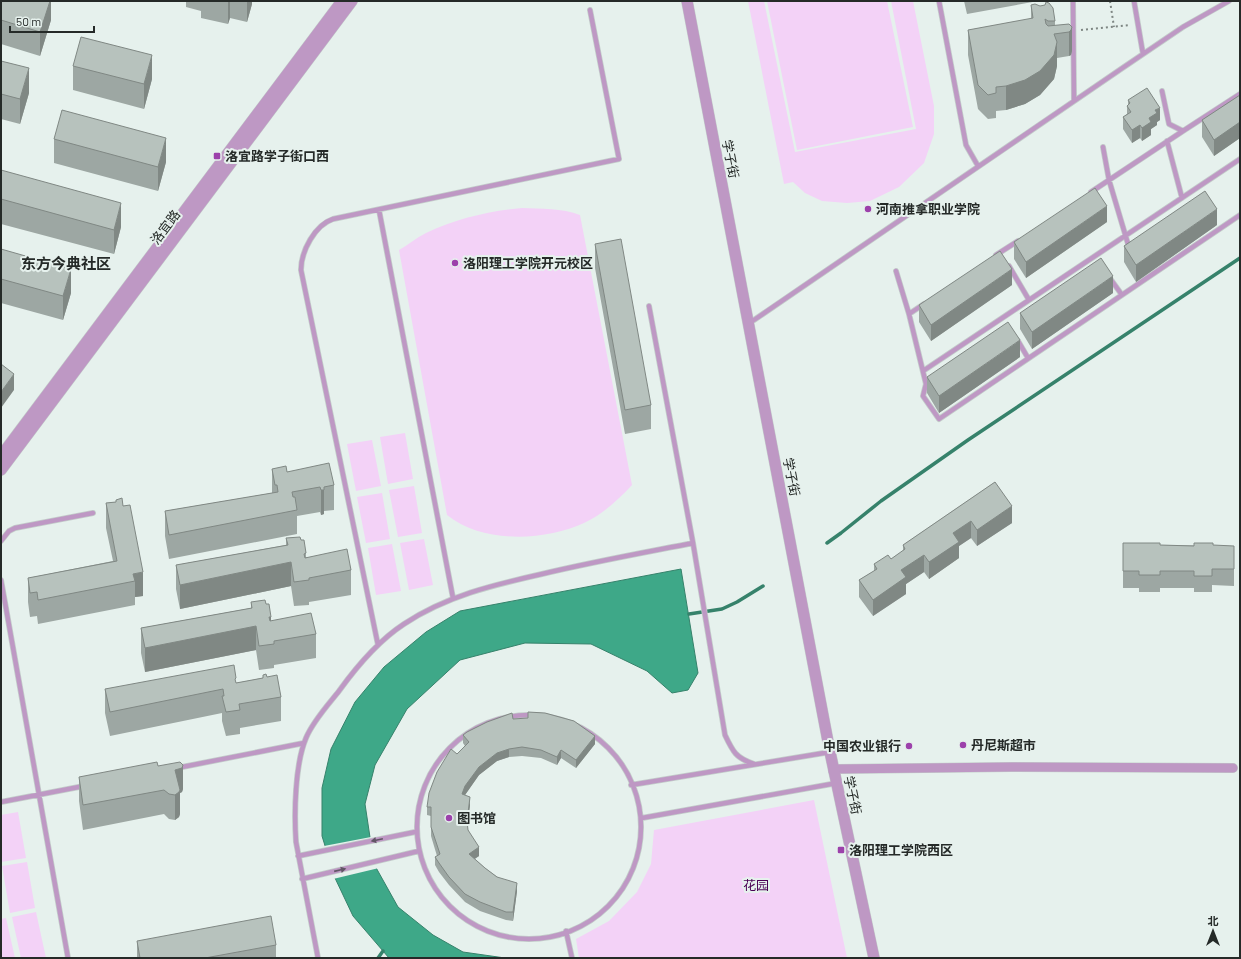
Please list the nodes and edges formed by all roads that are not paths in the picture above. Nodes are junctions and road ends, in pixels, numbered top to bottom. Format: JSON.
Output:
{"nodes":[{"id":1,"x":342,"y":1,"type":"edge"},
{"id":2,"x":352,"y":1,"type":"edge"},
{"id":3,"x":687,"y":1,"type":"edge"},
{"id":4,"x":692,"y":1,"type":"edge"},
{"id":5,"x":939,"y":1,"type":"edge"},
{"id":6,"x":1073,"y":1,"type":"edge"},
{"id":7,"x":1134,"y":1,"type":"edge"},
{"id":8,"x":1229,"y":1,"type":"edge"},
{"id":9,"x":590,"y":10,"type":"dead end"},
{"id":10,"x":1143,"y":54,"type":"junction"},
{"id":11,"x":1162,"y":91,"type":"dead end"},
{"id":12,"x":1240,"y":94,"type":"edge"},
{"id":13,"x":1074,"y":100,"type":"junction"},
{"id":14,"x":1183,"y":131,"type":"junction"},
{"id":15,"x":1167,"y":141,"type":"junction"},
{"id":16,"x":1103,"y":148,"type":"dead end"},
{"id":17,"x":1240,"y":159,"type":"edge"},
{"id":18,"x":978,"y":166,"type":"junction"},
{"id":19,"x":1109,"y":180,"type":"junction"},
{"id":20,"x":1084,"y":197,"type":"edge"},
{"id":21,"x":1182,"y":198,"type":"junction"},
{"id":22,"x":379,"y":210,"type":"junction"},
{"id":23,"x":1240,"y":215,"type":"edge"},
{"id":24,"x":1125,"y":236,"type":"junction"},
{"id":25,"x":1020,"y":240,"type":"edge"},
{"id":26,"x":1128,"y":244,"type":"edge"},
{"id":27,"x":1001,"y":252,"type":"junction"},
{"id":28,"x":1094,"y":256,"type":"junction"},
{"id":29,"x":994,"y":257,"type":"edge"},
{"id":30,"x":1099,"y":263,"type":"edge"},
{"id":31,"x":1103,"y":269,"type":"edge"},
{"id":32,"x":896,"y":271,"type":"dead end"},
{"id":33,"x":1122,"y":295,"type":"junction"},
{"id":34,"x":1029,"y":300,"type":"junction"},
{"id":35,"x":928,"y":301,"type":"edge"},
{"id":36,"x":649,"y":306,"type":"dead end"},
{"id":37,"x":909,"y":314,"type":"junction"},
{"id":38,"x":1004,"y":317,"type":"junction"},
{"id":39,"x":751,"y":321,"type":"junction"},
{"id":40,"x":1008,"y":324,"type":"edge"},
{"id":41,"x":1016,"y":338,"type":"edge"},
{"id":42,"x":1028,"y":358,"type":"junction"},
{"id":43,"x":923,"y":371,"type":"junction"},
{"id":44,"x":1,"y":456,"type":"edge"},
{"id":45,"x":1,"y":470,"type":"edge"},
{"id":46,"x":93,"y":514,"type":"dead end"},
{"id":47,"x":1,"y":541,"type":"edge"},
{"id":48,"x":693,"y":543,"type":"junction"},
{"id":49,"x":1,"y":580,"type":"edge"},
{"id":50,"x":453,"y":598,"type":"junction"},
{"id":51,"x":378,"y":645,"type":"junction"},
{"id":52,"x":304,"y":744,"type":"junction"},
{"id":53,"x":832,"y":751,"type":"junction"},
{"id":54,"x":754,"y":764,"type":"junction"},
{"id":55,"x":1233,"y":768,"type":"dead end"},
{"id":56,"x":171,"y":769,"type":"edge"},
{"id":57,"x":835,"y":770,"type":"junction"},
{"id":58,"x":838,"y":783,"type":"junction"},
{"id":59,"x":93,"y":784,"type":"edge"},
{"id":60,"x":631,"y":785,"type":"junction"},
{"id":61,"x":39,"y":794,"type":"junction"},
{"id":62,"x":1,"y":802,"type":"edge"},
{"id":63,"x":642,"y":818,"type":"junction"},
{"id":64,"x":415,"y":832,"type":"junction"},
{"id":65,"x":419,"y":851,"type":"junction"},
{"id":66,"x":298,"y":856,"type":"junction"},
{"id":67,"x":302,"y":879,"type":"junction"},
{"id":68,"x":566,"y":930,"type":"junction"},
{"id":69,"x":68,"y":958,"type":"edge"},
{"id":70,"x":318,"y":958,"type":"edge"},
{"id":71,"x":572,"y":958,"type":"edge"},
{"id":72,"x":874,"y":958,"type":"edge"},
{"id":73,"x":878,"y":958,"type":"edge"}],
"edges":[{"from":1,"to":44,"type":"street","name":"洛宜路"},
{"from":2,"to":45,"type":"street","name":"洛宜路"},
{"from":3,"to":39,"type":"street","name":"学子街"},
{"from":4,"to":39,"type":"street","name":"学子街"},
{"from":5,"to":18,"type":"lane"},
{"from":6,"to":13,"type":"lane"},
{"from":7,"to":10,"type":"lane"},
{"from":8,"to":10,"type":"lane"},
{"from":9,"to":22,"type":"lane"},
{"from":10,"to":13,"type":"lane"},
{"from":11,"to":14,"type":"lane"},
{"from":12,"to":14,"type":"lane"},
{"from":13,"to":18,"type":"lane"},
{"from":14,"to":15,"type":"lane"},
{"from":15,"to":19,"type":"lane"},
{"from":15,"to":21,"type":"lane"},
{"from":16,"to":19,"type":"lane"},
{"from":17,"to":21,"type":"lane"},
{"from":18,"to":39,"type":"lane"},
{"from":19,"to":20,"type":"lane"},
{"from":19,"to":24,"type":"lane"},
{"from":21,"to":24,"type":"lane"},
{"from":22,"to":50,"type":"lane"},
{"from":22,"to":51,"type":"lane"},
{"from":23,"to":33,"type":"lane"},
{"from":24,"to":26,"type":"lane"},
{"from":24,"to":28,"type":"lane"},
{"from":25,"to":27,"type":"lane"},
{"from":27,"to":29,"type":"lane"},
{"from":27,"to":34,"type":"lane"},
{"from":28,"to":30,"type":"lane"},
{"from":28,"to":34,"type":"lane"},
{"from":31,"to":33,"type":"lane"},
{"from":32,"to":37,"type":"lane"},
{"from":33,"to":42,"type":"lane"},
{"from":34,"to":38,"type":"lane"},
{"from":35,"to":37,"type":"lane"},
{"from":36,"to":48,"type":"lane"},
{"from":37,"to":43,"type":"lane"},
{"from":38,"to":40,"type":"lane"},
{"from":38,"to":43,"type":"lane"},
{"from":39,"to":53,"type":"street","name":"学子街"},
{"from":41,"to":42,"type":"lane"},
{"from":42,"to":43,"type":"lane"},
{"from":46,"to":47,"type":"lane"},
{"from":48,"to":50,"type":"lane"},
{"from":48,"to":54,"type":"lane"},
{"from":49,"to":61,"type":"lane"},
{"from":50,"to":51,"type":"lane"},
{"from":51,"to":52,"type":"lane"},
{"from":52,"to":56,"type":"lane"},
{"from":52,"to":66,"type":"lane"},
{"from":53,"to":54,"type":"lane"},
{"from":53,"to":57,"type":"street","name":"学子街"},
{"from":54,"to":60,"type":"lane"},
{"from":55,"to":57,"type":"street"},
{"from":57,"to":58,"type":"street","name":"学子街"},
{"from":58,"to":63,"type":"lane"},
{"from":58,"to":72,"type":"street","name":"学子街"},
{"from":58,"to":73,"type":"street","name":"学子街"},
{"from":59,"to":61,"type":"lane"},
{"from":60,"to":63,"type":"lane"},
{"from":60,"to":64,"type":"lane"},
{"from":61,"to":62,"type":"lane"},
{"from":61,"to":69,"type":"lane"},
{"from":63,"to":68,"type":"lane"},
{"from":64,"to":65,"type":"lane"},
{"from":64,"to":66,"type":"lane","one_way":true},
{"from":67,"to":65,"type":"lane","one_way":true},
{"from":65,"to":68,"type":"lane"},
{"from":66,"to":67,"type":"lane"},
{"from":67,"to":70,"type":"lane"},
{"from":68,"to":71,"type":"lane"}]}
